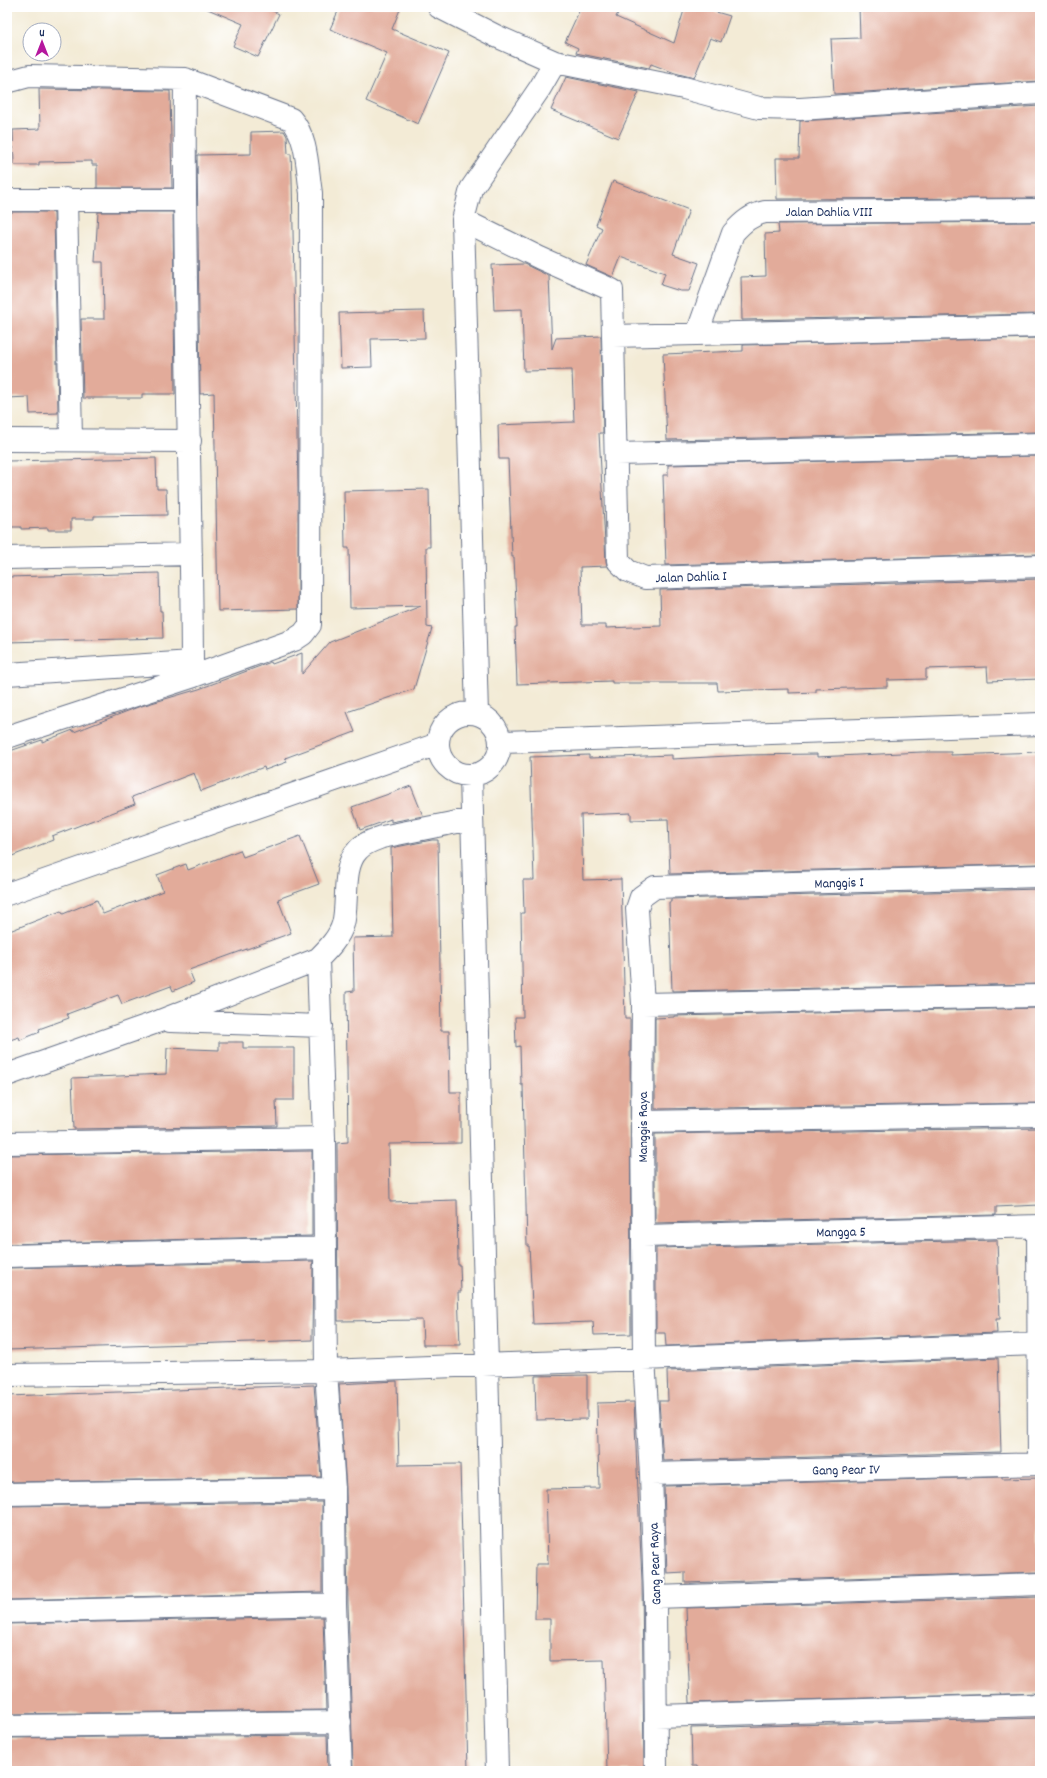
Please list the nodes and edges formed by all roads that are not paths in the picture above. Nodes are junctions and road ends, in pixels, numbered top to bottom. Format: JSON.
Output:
{"nodes":[{"id":1,"x":439,"y":7,"type":"edge"},
{"id":2,"x":555,"y":62,"type":"junction"},
{"id":3,"x":185,"y":79,"type":"junction"},
{"id":4,"x":7,"y":82,"type":"edge"},
{"id":5,"x":1040,"y":93,"type":"edge"},
{"id":6,"x":66,"y":199,"type":"junction"},
{"id":7,"x":7,"y":200,"type":"edge"},
{"id":8,"x":184,"y":200,"type":"junction"},
{"id":9,"x":1040,"y":210,"type":"edge"},
{"id":10,"x":463,"y":220,"type":"junction"},
{"id":11,"x":1040,"y":326,"type":"edge"},
{"id":12,"x":698,"y":334,"type":"junction"},
{"id":13,"x":613,"y":336,"type":"junction"},
{"id":14,"x":71,"y":439,"type":"junction"},
{"id":15,"x":7,"y":440,"type":"edge"},
{"id":16,"x":190,"y":441,"type":"junction"},
{"id":17,"x":1040,"y":444,"type":"edge"},
{"id":18,"x":616,"y":454,"type":"junction"},
{"id":19,"x":192,"y":554,"type":"junction"},
{"id":20,"x":7,"y":558,"type":"edge"},
{"id":21,"x":1040,"y":566,"type":"edge"},
{"id":22,"x":193,"y":669,"type":"junction"},
{"id":23,"x":7,"y":674,"type":"edge"},
{"id":24,"x":477,"y":714,"type":"junction"},
{"id":25,"x":1040,"y":724,"type":"edge"},
{"id":26,"x":7,"y":737,"type":"edge"},
{"id":27,"x":501,"y":742,"type":"junction"},
{"id":28,"x":438,"y":744,"type":"junction"},
{"id":29,"x":471,"y":776,"type":"junction"},
{"id":30,"x":472,"y":819,"type":"junction"},
{"id":31,"x":1040,"y":876,"type":"edge"},
{"id":32,"x":7,"y":894,"type":"edge"},
{"id":33,"x":641,"y":897,"type":"joint"},
{"id":34,"x":318,"y":959,"type":"junction"},
{"id":35,"x":1040,"y":996,"type":"edge"},
{"id":36,"x":643,"y":1004,"type":"junction"},
{"id":37,"x":160,"y":1021,"type":"junction"},
{"id":38,"x":321,"y":1026,"type":"junction"},
{"id":39,"x":7,"y":1075,"type":"edge"},
{"id":40,"x":1040,"y":1115,"type":"edge"},
{"id":41,"x":642,"y":1122,"type":"junction"},
{"id":42,"x":324,"y":1138,"type":"junction"},
{"id":43,"x":7,"y":1143,"type":"edge"},
{"id":44,"x":1039,"y":1226,"type":"edge"},
{"id":45,"x":643,"y":1236,"type":"junction"},
{"id":46,"x":325,"y":1248,"type":"junction"},
{"id":47,"x":7,"y":1256,"type":"edge"},
{"id":48,"x":1037,"y":1344,"type":"junction"},
{"id":49,"x":644,"y":1358,"type":"junction"},
{"id":50,"x":487,"y":1364,"type":"junction"},
{"id":51,"x":326,"y":1370,"type":"junction"},
{"id":52,"x":7,"y":1375,"type":"edge"},
{"id":53,"x":1039,"y":1464,"type":"edge"},
{"id":54,"x":651,"y":1474,"type":"junction"},
{"id":55,"x":334,"y":1489,"type":"junction"},
{"id":56,"x":7,"y":1494,"type":"edge"},
{"id":57,"x":1040,"y":1584,"type":"edge"},
{"id":58,"x":655,"y":1597,"type":"junction"},
{"id":59,"x":335,"y":1604,"type":"junction"},
{"id":60,"x":7,"y":1612,"type":"edge"},
{"id":61,"x":1040,"y":1705,"type":"edge"},
{"id":62,"x":656,"y":1716,"type":"junction"},
{"id":63,"x":340,"y":1722,"type":"junction"},
{"id":64,"x":7,"y":1726,"type":"edge"},
{"id":65,"x":341,"y":1771,"type":"edge"},
{"id":66,"x":496,"y":1771,"type":"edge"},
{"id":67,"x":656,"y":1771,"type":"edge"}],
"edges":[{"from":1,"to":2,"type":"street"},
{"from":2,"to":5,"type":"street"},
{"from":2,"to":10,"type":"street"},
{"from":3,"to":4,"type":"street"},
{"from":3,"to":8,"type":"street"},
{"from":3,"to":22,"type":"street"},
{"from":6,"to":7,"type":"street"},
{"from":6,"to":8,"type":"street"},
{"from":6,"to":14,"type":"street"},
{"from":8,"to":16,"type":"street"},
{"from":9,"to":12,"type":"street","name":"Jalan Dahlia VIII"},
{"from":10,"to":13,"type":"street","name":"Jalan Dahlia I"},
{"from":10,"to":24,"type":"street"},
{"from":11,"to":12,"type":"street"},
{"from":12,"to":13,"type":"street"},
{"from":13,"to":18,"type":"street","name":"Jalan Dahlia I"},
{"from":14,"to":15,"type":"street"},
{"from":14,"to":16,"type":"street"},
{"from":16,"to":19,"type":"street"},
{"from":17,"to":18,"type":"street"},
{"from":18,"to":21,"type":"street","name":"Jalan Dahlia I"},
{"from":19,"to":20,"type":"street"},
{"from":19,"to":22,"type":"street"},
{"from":22,"to":23,"type":"street"},
{"from":22,"to":26,"type":"street"},
{"from":24,"to":27,"type":"street"},
{"from":24,"to":28,"type":"street"},
{"from":25,"to":27,"type":"street"},
{"from":27,"to":29,"type":"street"},
{"from":28,"to":29,"type":"street"},
{"from":28,"to":32,"type":"street"},
{"from":29,"to":30,"type":"street"},
{"from":30,"to":34,"type":"street"},
{"from":30,"to":50,"type":"street"},
{"from":31,"to":33,"type":"street","name":"Manggis I"},
{"from":33,"to":36,"type":"street","name":"Manggis Raya"},
{"from":34,"to":37,"type":"street"},
{"from":34,"to":38,"type":"street"},
{"from":35,"to":36,"type":"street"},
{"from":36,"to":41,"type":"street","name":"Manggis Raya"},
{"from":37,"to":38,"type":"street"},
{"from":37,"to":39,"type":"street"},
{"from":38,"to":42,"type":"street"},
{"from":40,"to":41,"type":"street"},
{"from":41,"to":45,"type":"street","name":"Manggis Raya"},
{"from":42,"to":43,"type":"street"},
{"from":42,"to":46,"type":"street"},
{"from":44,"to":45,"type":"street","name":"Mangga 5"},
{"from":44,"to":48,"type":"street"},
{"from":45,"to":49,"type":"street","name":"Manggis Raya"},
{"from":46,"to":47,"type":"street"},
{"from":46,"to":51,"type":"street"},
{"from":48,"to":49,"type":"street"},
{"from":48,"to":53,"type":"street"},
{"from":49,"to":50,"type":"street"},
{"from":49,"to":54,"type":"street","name":"Gang Pear Raya"},
{"from":50,"to":51,"type":"street"},
{"from":50,"to":66,"type":"street"},
{"from":51,"to":52,"type":"street"},
{"from":51,"to":55,"type":"street"},
{"from":53,"to":54,"type":"street","name":"Gang Pear IV"},
{"from":54,"to":58,"type":"street","name":"Gang Pear Raya"},
{"from":55,"to":56,"type":"street"},
{"from":55,"to":59,"type":"street"},
{"from":57,"to":58,"type":"street"},
{"from":58,"to":62,"type":"street","name":"Gang Pear Raya"},
{"from":59,"to":60,"type":"street"},
{"from":59,"to":63,"type":"street"},
{"from":61,"to":62,"type":"street"},
{"from":62,"to":67,"type":"street","name":"Gang Pear Raya"},
{"from":63,"to":64,"type":"street"},
{"from":63,"to":65,"type":"street"}]}
